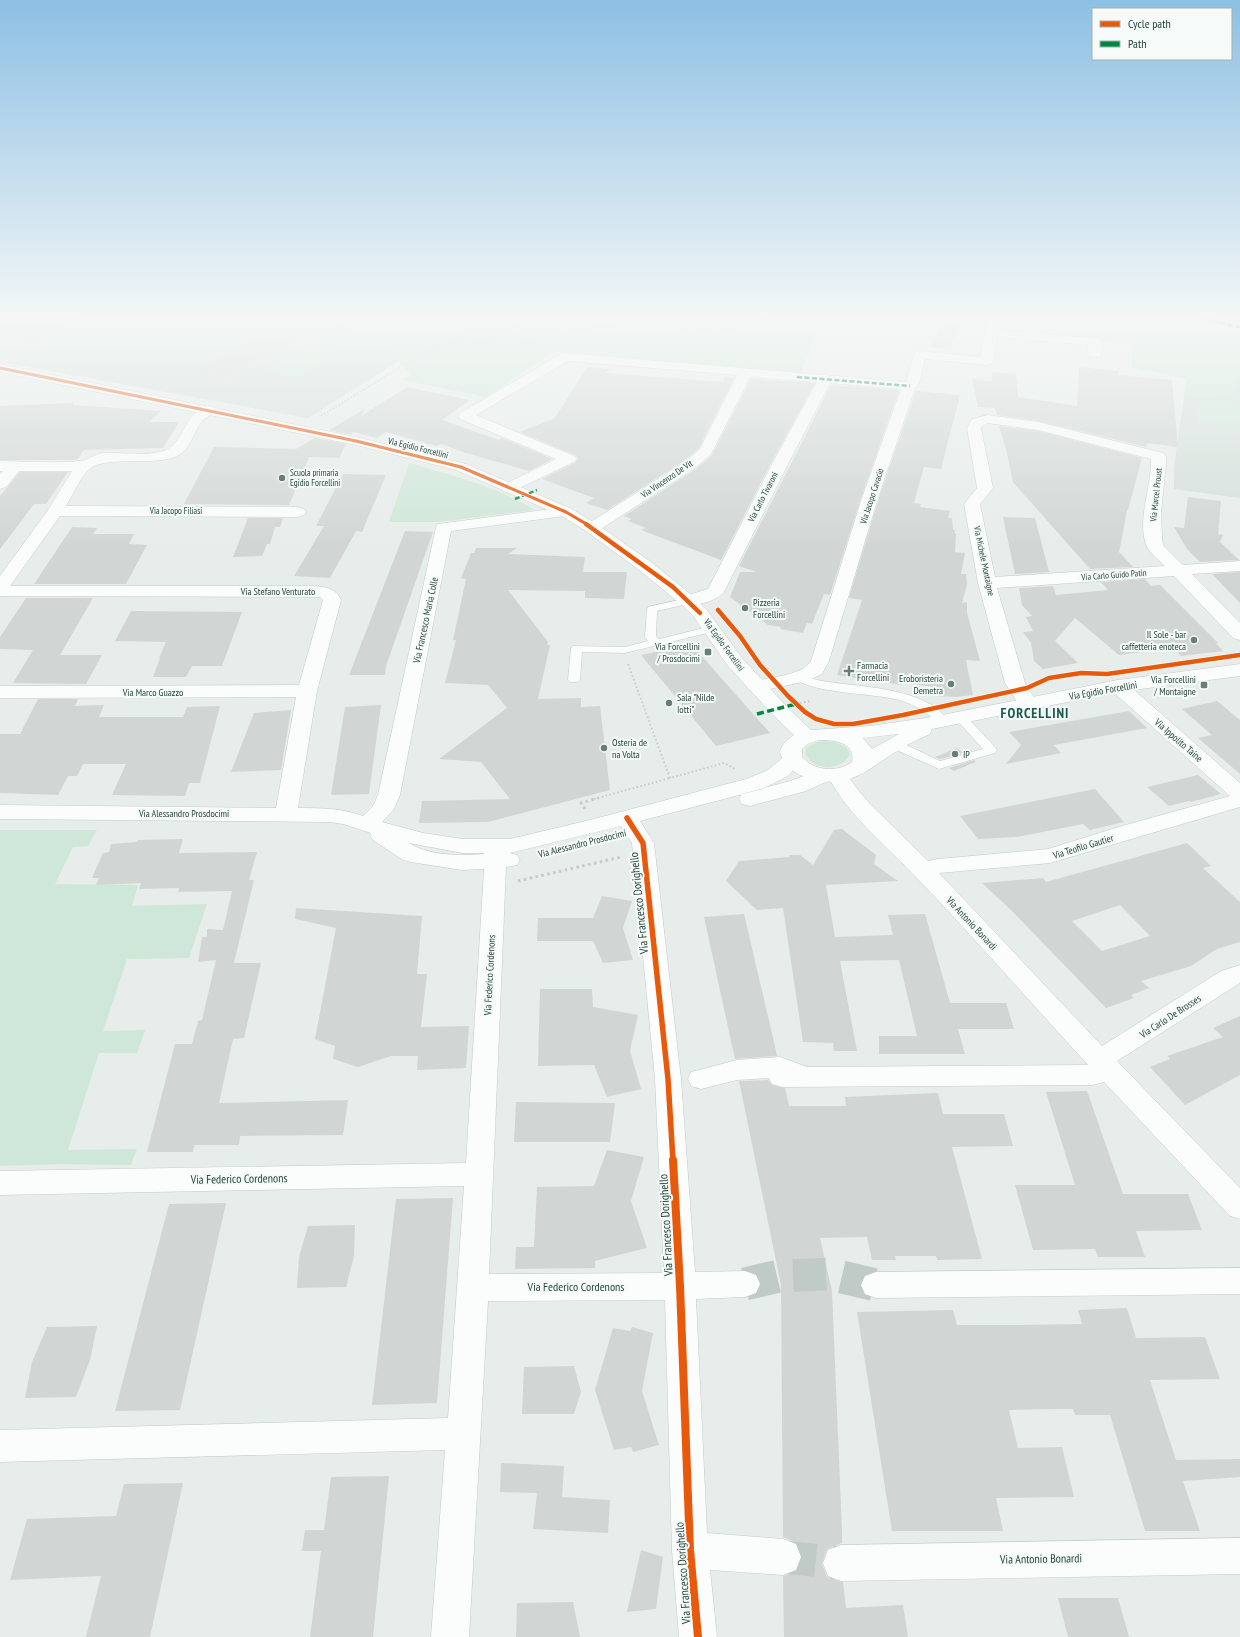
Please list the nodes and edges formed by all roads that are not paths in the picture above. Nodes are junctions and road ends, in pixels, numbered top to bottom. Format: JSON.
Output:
{"nodes":[{"id":1,"x":131,"y":394,"type":"edge"},
{"id":2,"x":502,"y":394,"type":"edge"},
{"id":3,"x":735,"y":394,"type":"edge"},
{"id":4,"x":818,"y":394,"type":"edge"},
{"id":5,"x":907,"y":394,"type":"edge"},
{"id":6,"x":209,"y":410,"type":"junction"},
{"id":7,"x":980,"y":421,"type":"joint"},
{"id":8,"x":8,"y":466,"type":"edge"},
{"id":9,"x":83,"y":466,"type":"junction"},
{"id":10,"x":0,"y":484,"type":"edge"},
{"id":11,"x":509,"y":488,"type":"junction"},
{"id":12,"x":55,"y":511,"type":"junction"},
{"id":13,"x":298,"y":512,"type":"dead end"},
{"id":14,"x":566,"y":512,"type":"junction"},
{"id":15,"x":592,"y":528,"type":"junction"},
{"id":16,"x":1240,"y":566,"type":"edge"},
{"id":17,"x":1179,"y":571,"type":"junction"},
{"id":18,"x":987,"y":583,"type":"junction"},
{"id":19,"x":1,"y":586,"type":"edge"},
{"id":20,"x":688,"y":601,"type":"junction"},
{"id":21,"x":712,"y":629,"type":"junction"},
{"id":22,"x":1240,"y":634,"type":"edge"},
{"id":23,"x":656,"y":642,"type":"junction"},
{"id":24,"x":1240,"y":670,"type":"edge"},
{"id":25,"x":800,"y":677,"type":"junction"},
{"id":26,"x":574,"y":680,"type":"dead end"},
{"id":27,"x":756,"y":686,"type":"junction"},
{"id":28,"x":1118,"y":686,"type":"junction"},
{"id":29,"x":307,"y":691,"type":"junction"},
{"id":30,"x":0,"y":692,"type":"edge"},
{"id":31,"x":1028,"y":704,"type":"junction"},
{"id":32,"x":945,"y":720,"type":"junction"},
{"id":33,"x":833,"y":734,"type":"junction"},
{"id":34,"x":806,"y":736,"type":"junction"},
{"id":35,"x":894,"y":744,"type":"junction"},
{"id":36,"x":793,"y":759,"type":"junction"},
{"id":37,"x":841,"y":772,"type":"junction"},
{"id":38,"x":1240,"y":794,"type":"edge"},
{"id":39,"x":1240,"y":800,"type":"edge"},
{"id":40,"x":0,"y":812,"type":"edge"},
{"id":41,"x":286,"y":814,"type":"junction"},
{"id":42,"x":631,"y":823,"type":"junction"},
{"id":43,"x":366,"y":826,"type":"junction"},
{"id":44,"x":495,"y":854,"type":"junction"},
{"id":45,"x":923,"y":870,"type":"junction"},
{"id":46,"x":1240,"y":974,"type":"edge"},
{"id":47,"x":1104,"y":1064,"type":"junction"},
{"id":48,"x":688,"y":1079,"type":"junction"},
{"id":49,"x":478,"y":1174,"type":"junction"},
{"id":50,"x":0,"y":1183,"type":"edge"},
{"id":51,"x":1240,"y":1207,"type":"edge"},
{"id":52,"x":1240,"y":1281,"type":"edge"},
{"id":53,"x":745,"y":1284,"type":"tunnel mouth"},
{"id":54,"x":876,"y":1285,"type":"tunnel mouth"},
{"id":55,"x":680,"y":1286,"type":"junction"},
{"id":56,"x":473,"y":1288,"type":"junction"},
{"id":57,"x":462,"y":1434,"type":"junction"},
{"id":58,"x":0,"y":1446,"type":"edge"},
{"id":59,"x":690,"y":1550,"type":"junction"},
{"id":60,"x":1240,"y":1556,"type":"edge"},
{"id":61,"x":783,"y":1557,"type":"tunnel mouth"},
{"id":62,"x":841,"y":1563,"type":"tunnel mouth"},
{"id":63,"x":450,"y":1637,"type":"edge"},
{"id":64,"x":698,"y":1637,"type":"edge"}],
"edges":[{"from":1,"to":6,"type":"street","name":"Via Egidio Forcellini"},
{"from":2,"to":11,"type":"street"},
{"from":3,"to":15,"type":"street","name":"Via Vincenzo De Vit"},
{"from":4,"to":20,"type":"street","name":"Via Carlo Tivaroni"},
{"from":5,"to":25,"type":"street","name":"Via Jacopo Cavacio"},
{"from":6,"to":9,"type":"street"},
{"from":6,"to":11,"type":"street","name":"Via Egidio Forcellini"},
{"from":7,"to":17,"type":"street","name":"Via Marcel Proust"},
{"from":7,"to":18,"type":"street","name":"Via Michele Montaigne"},
{"from":8,"to":9,"type":"street"},
{"from":8,"to":10,"type":"street"},
{"from":9,"to":12,"type":"street"},
{"from":11,"to":14,"type":"street","name":"Via Egidio Forcellini"},
{"from":12,"to":13,"type":"street","name":"Via Jacopo Filiasi"},
{"from":12,"to":19,"type":"street"},
{"from":14,"to":15,"type":"street","name":"Via Egidio Forcellini"},
{"from":14,"to":43,"type":"street","name":"Via Francesco Maria Colle"},
{"from":15,"to":20,"type":"street","name":"Via Egidio Forcellini"},
{"from":16,"to":17,"type":"street","name":"Via Carlo Guido Patin"},
{"from":17,"to":18,"type":"street","name":"Via Carlo Guido Patin"},
{"from":17,"to":22,"type":"street","name":"Via Marcel Proust"},
{"from":18,"to":31,"type":"street","name":"Via Michele Montaigne"},
{"from":19,"to":29,"type":"street","name":"Via Stefano Venturato"},
{"from":20,"to":21,"type":"street","name":"Via Egidio Forcellini"},
{"from":20,"to":23,"type":"lane"},
{"from":21,"to":23,"type":"lane"},
{"from":21,"to":27,"type":"street","name":"Via Egidio Forcellini"},
{"from":23,"to":26,"type":"lane"},
{"from":24,"to":28,"type":"street","name":"Via Egidio Forcellini"},
{"from":25,"to":27,"type":"street","name":"Via Jacopo Cavacio"},
{"from":25,"to":32,"type":"lane"},
{"from":27,"to":34,"type":"street","name":"Via Egidio Forcellini"},
{"from":28,"to":31,"type":"street","name":"Via Egidio Forcellini"},
{"from":28,"to":38,"type":"street","name":"Via Ippolito Taine"},
{"from":29,"to":30,"type":"street","name":"Via Marco Guazzo"},
{"from":29,"to":41,"type":"street","name":"Via Stefano Venturato"},
{"from":31,"to":32,"type":"street","name":"Via Egidio Forcellini"},
{"from":32,"to":33,"type":"street","name":"Via Egidio Forcellini"},
{"from":32,"to":35,"type":"street","name":"Via Egidio Forcellini"},
{"from":32,"to":35,"type":"lane"},
{"from":33,"to":34,"type":"street","name":"Via Egidio Forcellini"},
{"from":33,"to":37,"type":"street"},
{"from":34,"to":36,"type":"street"},
{"from":35,"to":37,"type":"street","name":"Via Egidio Forcellini"},
{"from":36,"to":37,"type":"street"},
{"from":36,"to":42,"type":"street","name":"Via Alessandro Prosdocimi"},
{"from":37,"to":42,"type":"street","name":"Via Alessandro Prosdocimi"},
{"from":37,"to":45,"type":"street","name":"Via Antonio Bonardi"},
{"from":39,"to":45,"type":"street","name":"Via Teofilo Gautier"},
{"from":40,"to":41,"type":"street","name":"Via Alessandro Prosdocimi"},
{"from":41,"to":43,"type":"street","name":"Via Alessandro Prosdocimi"},
{"from":42,"to":44,"type":"street","name":"Via Alessandro Prosdocimi"},
{"from":42,"to":48,"type":"street","name":"Via Francesco Dorighello"},
{"from":43,"to":44,"type":"street","name":"Via Alessandro Prosdocimi"},
{"from":44,"to":49,"type":"street","name":"Via Federico Cordenons"},
{"from":45,"to":47,"type":"street","name":"Via Antonio Bonardi"},
{"from":46,"to":47,"type":"street","name":"Via Carlo De Brosses"},
{"from":47,"to":48,"type":"street"},
{"from":47,"to":51,"type":"street","name":"Via Antonio Bonardi"},
{"from":48,"to":55,"type":"street","name":"Via Francesco Dorighello"},
{"from":49,"to":50,"type":"street","name":"Via Federico Cordenons"},
{"from":49,"to":56,"type":"street","name":"Via Federico Cordenons"},
{"from":52,"to":54,"type":"street"},
{"from":53,"to":55,"type":"street"},
{"from":55,"to":56,"type":"street","name":"Via Federico Cordenons"},
{"from":55,"to":59,"type":"street","name":"Via Francesco Dorighello"},
{"from":56,"to":57,"type":"street","name":"Via Federico Cordenons"},
{"from":57,"to":58,"type":"street"},
{"from":57,"to":63,"type":"street","name":"Via Federico Cordenons"},
{"from":59,"to":61,"type":"street"},
{"from":59,"to":64,"type":"street","name":"Via Francesco Dorighello"},
{"from":60,"to":62,"type":"street","name":"Via Antonio Bonardi"}]}
